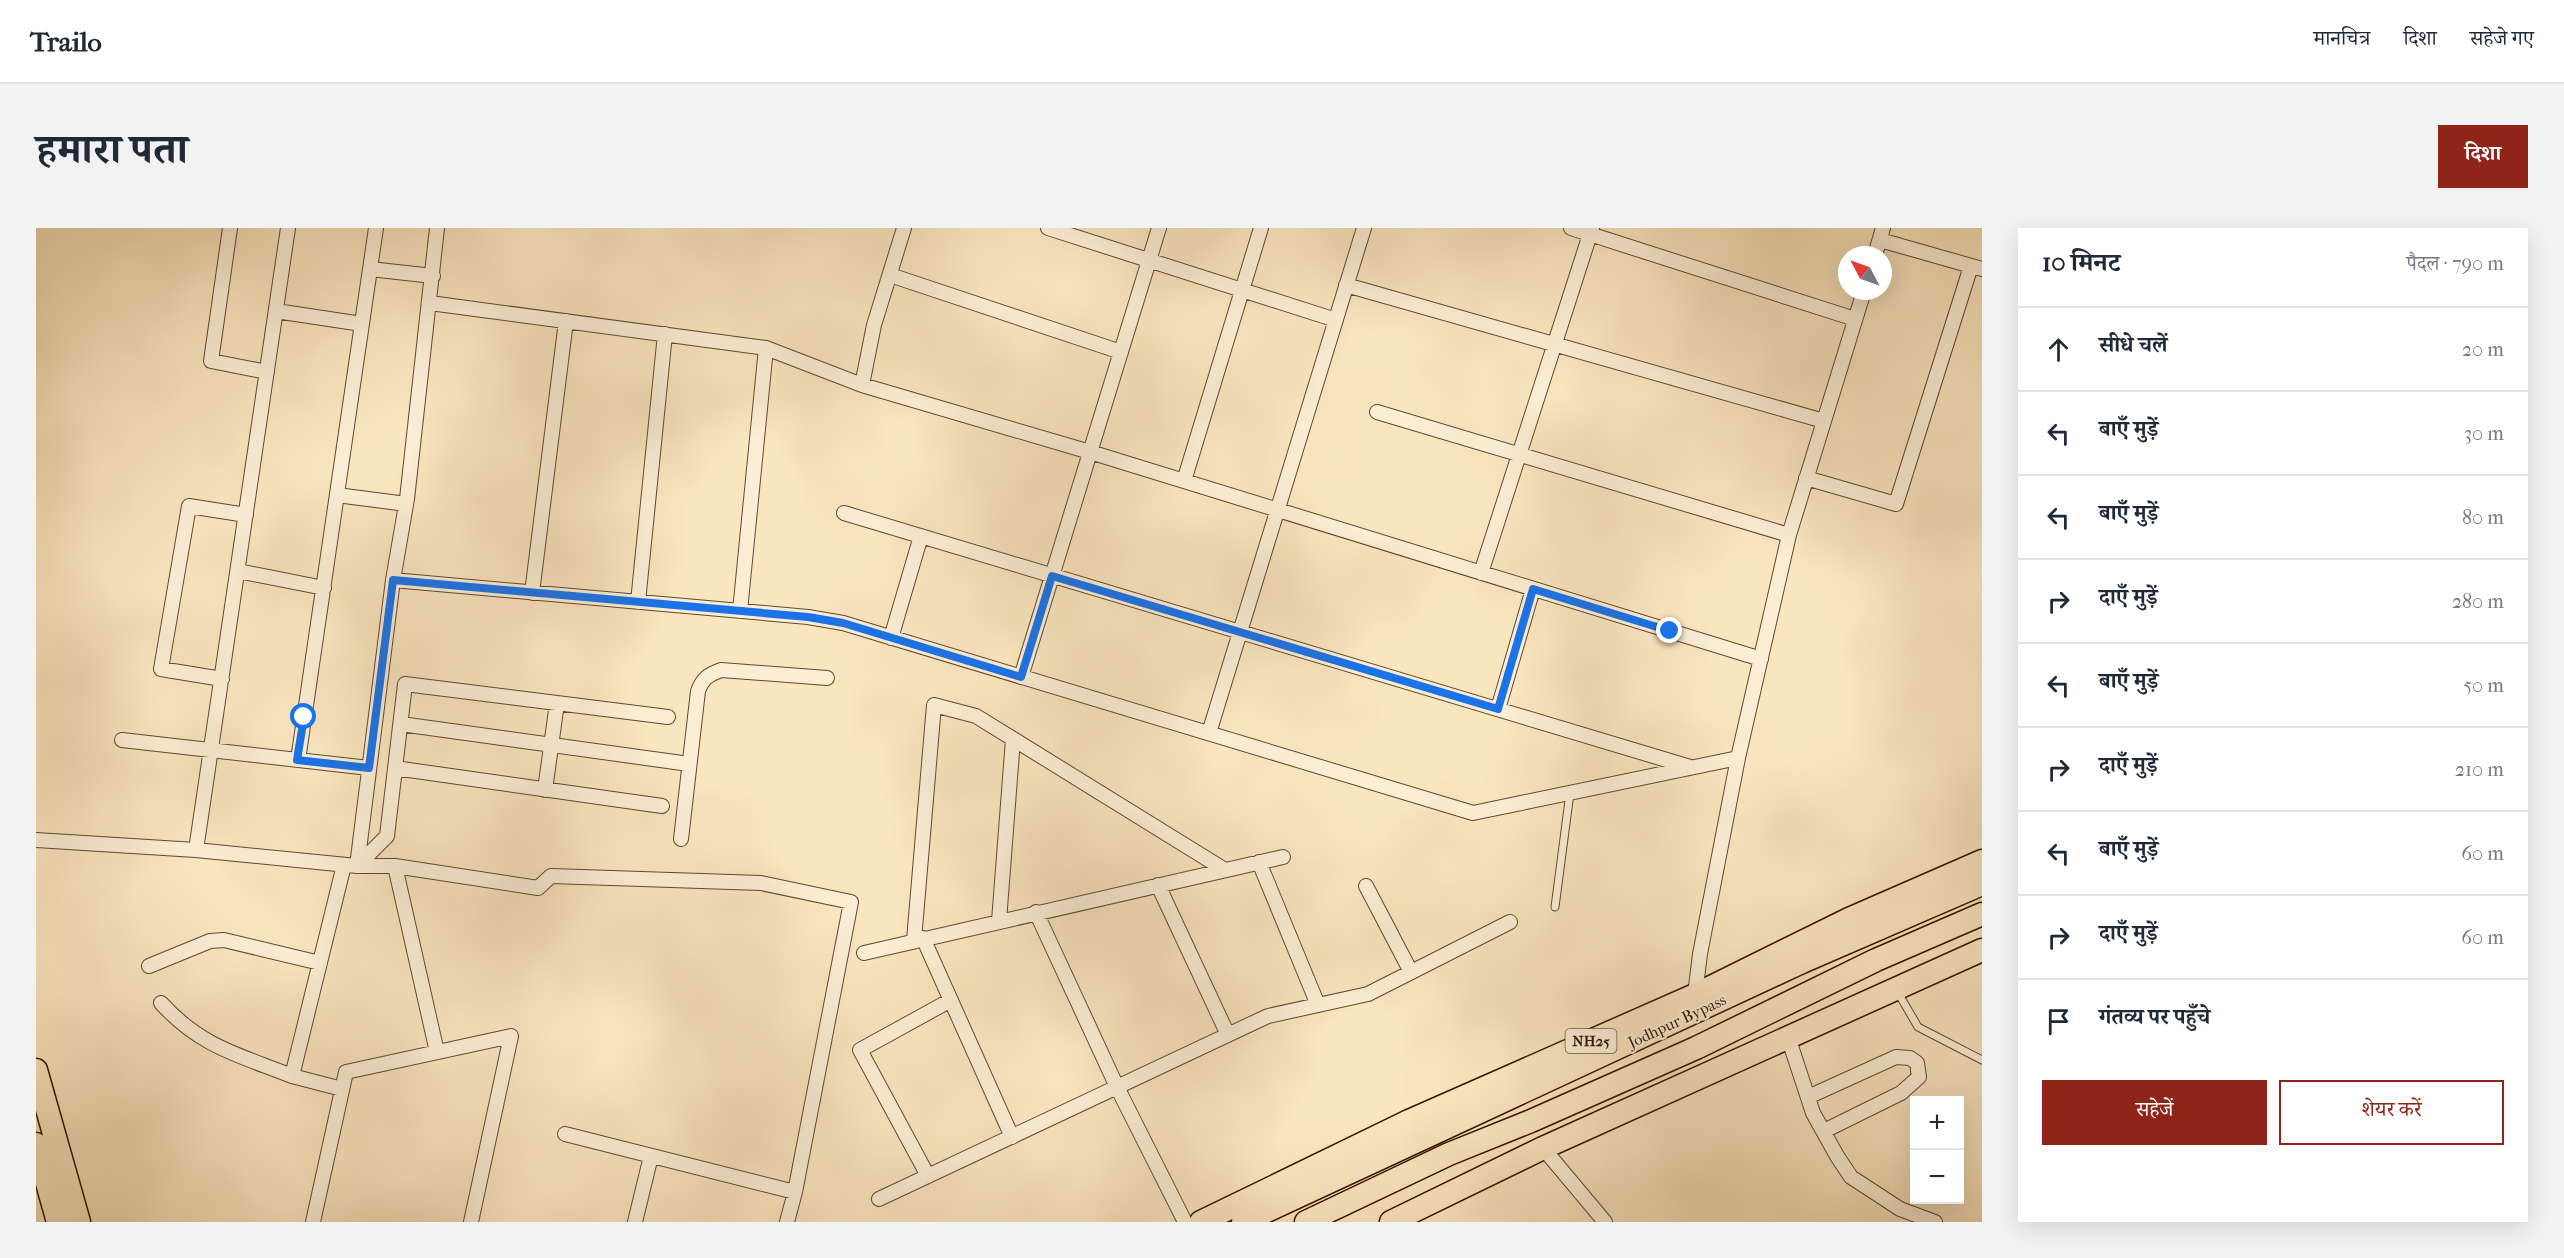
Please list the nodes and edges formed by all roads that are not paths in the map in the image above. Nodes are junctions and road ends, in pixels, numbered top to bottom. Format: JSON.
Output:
{"nodes":[{"id":1,"x":230,"y":228,"type":"edge"},
{"id":2,"x":288,"y":228,"type":"edge"},
{"id":3,"x":376,"y":228,"type":"edge"},
{"id":4,"x":437,"y":228,"type":"edge"},
{"id":5,"x":904,"y":228,"type":"edge"},
{"id":6,"x":1048,"y":228,"type":"edge"},
{"id":7,"x":1159,"y":228,"type":"edge"},
{"id":8,"x":1261,"y":228,"type":"edge"},
{"id":9,"x":1364,"y":228,"type":"edge"},
{"id":10,"x":1570,"y":228,"type":"edge"},
{"id":11,"x":1591,"y":231,"type":"edge"},
{"id":12,"x":1882,"y":234,"type":"edge"},
{"id":13,"x":1149,"y":260,"type":"junction"},
{"id":14,"x":1977,"y":267,"type":"edge"},
{"id":15,"x":370,"y":268,"type":"junction"},
{"id":16,"x":890,"y":275,"type":"junction"},
{"id":17,"x":433,"y":276,"type":"junction"},
{"id":18,"x":1346,"y":285,"type":"junction"},
{"id":19,"x":1242,"y":290,"type":"junction"},
{"id":20,"x":1861,"y":300,"type":"edge"},
{"id":21,"x":430,"y":303,"type":"junction"},
{"id":22,"x":276,"y":311,"type":"junction"},
{"id":23,"x":1855,"y":319,"type":"junction"},
{"id":24,"x":1336,"y":320,"type":"junction"},
{"id":25,"x":566,"y":321,"type":"junction"},
{"id":26,"x":362,"y":324,"type":"junction"},
{"id":27,"x":665,"y":334,"type":"junction"},
{"id":28,"x":1554,"y":344,"type":"junction"},
{"id":29,"x":766,"y":348,"type":"junction"},
{"id":30,"x":1121,"y":352,"type":"junction"},
{"id":31,"x":267,"y":372,"type":"junction"},
{"id":32,"x":862,"y":385,"type":"junction"},
{"id":33,"x":1377,"y":412,"type":"dead end"},
{"id":34,"x":1824,"y":421,"type":"junction"},
{"id":35,"x":1090,"y":452,"type":"junction"},
{"id":36,"x":1519,"y":454,"type":"junction"},
{"id":37,"x":1806,"y":478,"type":"junction"},
{"id":38,"x":1184,"y":481,"type":"junction"},
{"id":39,"x":337,"y":495,"type":"junction"},
{"id":40,"x":406,"y":504,"type":"junction"},
{"id":41,"x":1278,"y":510,"type":"junction"},
{"id":42,"x":844,"y":513,"type":"dead end"},
{"id":43,"x":246,"y":515,"type":"junction"},
{"id":44,"x":1789,"y":535,"type":"junction"},
{"id":45,"x":921,"y":536,"type":"junction"},
{"id":46,"x":238,"y":571,"type":"junction"},
{"id":47,"x":1481,"y":573,"type":"junction"},
{"id":48,"x":1052,"y":576,"type":"junction"},
{"id":49,"x":393,"y":580,"type":"junction"},
{"id":50,"x":324,"y":588,"type":"junction"},
{"id":51,"x":1533,"y":589,"type":"junction"},
{"id":52,"x":532,"y":593,"type":"junction"},
{"id":53,"x":638,"y":602,"type":"junction"},
{"id":54,"x":741,"y":611,"type":"junction"},
{"id":55,"x":1240,"y":632,"type":"junction"},
{"id":56,"x":891,"y":638,"type":"junction"},
{"id":57,"x":1761,"y":659,"type":"junction"},
{"id":58,"x":1021,"y":677,"type":"junction"},
{"id":59,"x":827,"y":678,"type":"dead end"},
{"id":60,"x":222,"y":679,"type":"junction"},
{"id":61,"x":557,"y":703,"type":"junction"},
{"id":62,"x":1498,"y":709,"type":"junction"},
{"id":63,"x":668,"y":717,"type":"dead end"},
{"id":64,"x":400,"y":724,"type":"junction"},
{"id":65,"x":1209,"y":733,"type":"junction"},
{"id":66,"x":1013,"y":739,"type":"junction"},
{"id":67,"x":122,"y":740,"type":"dead end"},
{"id":68,"x":551,"y":745,"type":"junction"},
{"id":69,"x":211,"y":750,"type":"junction"},
{"id":70,"x":1738,"y":758,"type":"junction"},
{"id":71,"x":297,"y":760,"type":"junction"},
{"id":72,"x":689,"y":764,"type":"junction"},
{"id":73,"x":369,"y":768,"type":"junction"},
{"id":74,"x":395,"y":768,"type":"junction"},
{"id":75,"x":1693,"y":768,"type":"junction"},
{"id":76,"x":545,"y":790,"type":"junction"},
{"id":77,"x":1570,"y":793,"type":"junction"},
{"id":78,"x":662,"y":806,"type":"dead end"},
{"id":79,"x":681,"y":839,"type":"dead end"},
{"id":80,"x":36,"y":840,"type":"edge"},
{"id":81,"x":196,"y":850,"type":"junction"},
{"id":82,"x":1283,"y":857,"type":"dead end"},
{"id":83,"x":1982,"y":861,"type":"edge"},
{"id":84,"x":1259,"y":862,"type":"junction"},
{"id":85,"x":351,"y":865,"type":"junction"},
{"id":86,"x":395,"y":866,"type":"junction"},
{"id":87,"x":1225,"y":870,"type":"junction"},
{"id":88,"x":1982,"y":884,"type":"edge"},
{"id":89,"x":1158,"y":885,"type":"junction"},
{"id":90,"x":1366,"y":886,"type":"dead end"},
{"id":91,"x":1555,"y":907,"type":"dead end"},
{"id":92,"x":1036,"y":912,"type":"junction"},
{"id":93,"x":1982,"y":914,"type":"edge"},
{"id":94,"x":999,"y":921,"type":"junction"},
{"id":95,"x":1510,"y":922,"type":"dead end"},
{"id":96,"x":919,"y":939,"type":"junction"},
{"id":97,"x":1982,"y":950,"type":"edge"},
{"id":98,"x":864,"y":953,"type":"dead end"},
{"id":99,"x":320,"y":963,"type":"junction"},
{"id":100,"x":149,"y":966,"type":"dead end"},
{"id":101,"x":1411,"y":972,"type":"junction"},
{"id":102,"x":1896,"y":989,"type":"junction"},
{"id":103,"x":1695,"y":995,"type":"junction"},
{"id":104,"x":951,"y":1000,"type":"junction"},
{"id":105,"x":162,"y":1003,"type":"dead end"},
{"id":106,"x":1318,"y":1005,"type":"junction"},
{"id":107,"x":1228,"y":1035,"type":"junction"},
{"id":108,"x":1788,"y":1037,"type":"junction"},
{"id":109,"x":437,"y":1052,"type":"junction"},
{"id":110,"x":1982,"y":1060,"type":"edge"},
{"id":111,"x":36,"y":1070,"type":"edge"},
{"id":112,"x":292,"y":1076,"type":"junction"},
{"id":113,"x":1117,"y":1087,"type":"junction"},
{"id":114,"x":342,"y":1089,"type":"junction"},
{"id":115,"x":1808,"y":1097,"type":"junction"},
{"id":116,"x":1824,"y":1131,"type":"junction"},
{"id":117,"x":565,"y":1134,"type":"dead end"},
{"id":118,"x":1012,"y":1137,"type":"junction"},
{"id":119,"x":36,"y":1144,"type":"edge"},
{"id":120,"x":1543,"y":1148,"type":"junction"},
{"id":121,"x":651,"y":1156,"type":"junction"},
{"id":122,"x":928,"y":1176,"type":"junction"},
{"id":123,"x":795,"y":1192,"type":"junction"},
{"id":124,"x":879,"y":1199,"type":"dead end"},
{"id":125,"x":58,"y":1222,"type":"edge"},
{"id":126,"x":79,"y":1222,"type":"edge"},
{"id":127,"x":313,"y":1222,"type":"edge"},
{"id":128,"x":471,"y":1222,"type":"edge"},
{"id":129,"x":635,"y":1222,"type":"edge"},
{"id":130,"x":787,"y":1222,"type":"edge"},
{"id":131,"x":1185,"y":1222,"type":"edge"},
{"id":132,"x":1201,"y":1222,"type":"edge"},
{"id":133,"x":1243,"y":1222,"type":"edge"},
{"id":134,"x":1306,"y":1222,"type":"edge"},
{"id":135,"x":1391,"y":1222,"type":"edge"},
{"id":136,"x":1605,"y":1222,"type":"edge"},
{"id":137,"x":1935,"y":1222,"type":"edge"}],
"edges":[{"from":1,"to":31,"type":"street"},
{"from":2,"to":22,"type":"street"},
{"from":3,"to":15,"type":"street"},
{"from":4,"to":17,"type":"street"},
{"from":5,"to":16,"type":"street"},
{"from":6,"to":13,"type":"street"},
{"from":7,"to":13,"type":"street"},
{"from":8,"to":19,"type":"street"},
{"from":9,"to":18,"type":"street"},
{"from":10,"to":11,"type":"street"},
{"from":11,"to":23,"type":"street"},
{"from":11,"to":28,"type":"street"},
{"from":12,"to":14,"type":"street"},
{"from":13,"to":19,"type":"street"},
{"from":13,"to":30,"type":"street"},
{"from":14,"to":37,"type":"street"},
{"from":15,"to":17,"type":"street"},
{"from":15,"to":26,"type":"street"},
{"from":16,"to":30,"type":"street"},
{"from":16,"to":32,"type":"street"},
{"from":17,"to":21,"type":"street"},
{"from":18,"to":24,"type":"street"},
{"from":18,"to":28,"type":"street"},
{"from":19,"to":24,"type":"street"},
{"from":19,"to":38,"type":"street"},
{"from":20,"to":23,"type":"street"},
{"from":21,"to":25,"type":"street"},
{"from":21,"to":40,"type":"street"},
{"from":22,"to":26,"type":"street"},
{"from":22,"to":31,"type":"street"},
{"from":23,"to":34,"type":"street"},
{"from":24,"to":41,"type":"street"},
{"from":25,"to":27,"type":"street"},
{"from":25,"to":52,"type":"street"},
{"from":26,"to":39,"type":"street"},
{"from":27,"to":29,"type":"street"},
{"from":27,"to":53,"type":"street"},
{"from":28,"to":34,"type":"street"},
{"from":28,"to":36,"type":"street"},
{"from":29,"to":32,"type":"street"},
{"from":29,"to":54,"type":"street"},
{"from":30,"to":35,"type":"street"},
{"from":31,"to":43,"type":"street"},
{"from":32,"to":35,"type":"street"},
{"from":33,"to":36,"type":"street"},
{"from":34,"to":37,"type":"street"},
{"from":35,"to":38,"type":"street"},
{"from":35,"to":48,"type":"street"},
{"from":36,"to":44,"type":"street"},
{"from":36,"to":47,"type":"street"},
{"from":37,"to":44,"type":"street"},
{"from":38,"to":41,"type":"street"},
{"from":39,"to":40,"type":"street"},
{"from":39,"to":50,"type":"street"},
{"from":40,"to":49,"type":"street"},
{"from":41,"to":47,"type":"street"},
{"from":41,"to":55,"type":"street"},
{"from":42,"to":45,"type":"street"},
{"from":43,"to":46,"type":"street"},
{"from":43,"to":60,"type":"street"},
{"from":44,"to":57,"type":"street"},
{"from":45,"to":48,"type":"street"},
{"from":45,"to":56,"type":"street"},
{"from":46,"to":50,"type":"street"},
{"from":46,"to":60,"type":"street"},
{"from":47,"to":51,"type":"street"},
{"from":48,"to":55,"type":"street"},
{"from":48,"to":58,"type":"street"},
{"from":49,"to":52,"type":"street"},
{"from":49,"to":73,"type":"street"},
{"from":50,"to":71,"type":"street"},
{"from":51,"to":57,"type":"street"},
{"from":51,"to":62,"type":"street"},
{"from":52,"to":53,"type":"street"},
{"from":53,"to":54,"type":"street"},
{"from":54,"to":56,"type":"street"},
{"from":55,"to":62,"type":"street"},
{"from":55,"to":65,"type":"street"},
{"from":56,"to":58,"type":"street"},
{"from":57,"to":70,"type":"street"},
{"from":58,"to":65,"type":"street"},
{"from":59,"to":72,"type":"street"},
{"from":60,"to":69,"type":"street"},
{"from":61,"to":63,"type":"street"},
{"from":61,"to":64,"type":"street"},
{"from":61,"to":68,"type":"street"},
{"from":62,"to":75,"type":"street"},
{"from":64,"to":68,"type":"street"},
{"from":64,"to":74,"type":"street"},
{"from":65,"to":77,"type":"street"},
{"from":66,"to":87,"type":"street"},
{"from":66,"to":94,"type":"street"},
{"from":66,"to":96,"type":"street"},
{"from":67,"to":69,"type":"street"},
{"from":68,"to":72,"type":"street"},
{"from":68,"to":76,"type":"street"},
{"from":69,"to":71,"type":"street"},
{"from":69,"to":81,"type":"street"},
{"from":70,"to":75,"type":"street"},
{"from":70,"to":103,"type":"street"},
{"from":71,"to":73,"type":"street"},
{"from":72,"to":79,"type":"street"},
{"from":73,"to":85,"type":"street"},
{"from":74,"to":76,"type":"street"},
{"from":74,"to":85,"type":"street"},
{"from":75,"to":77,"type":"street"},
{"from":76,"to":78,"type":"street"},
{"from":77,"to":91,"type":"lane"},
{"from":80,"to":81,"type":"street"},
{"from":81,"to":85,"type":"street"},
{"from":82,"to":84,"type":"street"},
{"from":83,"to":103,"type":"main road","number":"NH25"},
{"from":84,"to":87,"type":"street"},
{"from":84,"to":106,"type":"street"},
{"from":85,"to":86,"type":"street"},
{"from":85,"to":99,"type":"street"},
{"from":86,"to":109,"type":"street"},
{"from":86,"to":123,"type":"street"},
{"from":87,"to":89,"type":"street"},
{"from":88,"to":133,"type":"main road","name":"Jodhpur Bypass","number":"NH25"},
{"from":89,"to":92,"type":"street"},
{"from":89,"to":107,"type":"street"},
{"from":90,"to":101,"type":"street"},
{"from":92,"to":94,"type":"street"},
{"from":92,"to":113,"type":"street"},
{"from":93,"to":134,"type":"main road","name":"Jodhpur Bypass"},
{"from":94,"to":96,"type":"street"},
{"from":95,"to":101,"type":"street"},
{"from":96,"to":98,"type":"street"},
{"from":96,"to":104,"type":"street"},
{"from":97,"to":102,"type":"main road"},
{"from":99,"to":100,"type":"street"},
{"from":99,"to":112,"type":"street"},
{"from":101,"to":106,"type":"street"},
{"from":102,"to":108,"type":"main road"},
{"from":102,"to":110,"type":"lane"},
{"from":103,"to":132,"type":"main road","number":"NH25"},
{"from":104,"to":118,"type":"street"},
{"from":104,"to":122,"type":"street"},
{"from":105,"to":112,"type":"street"},
{"from":106,"to":107,"type":"street"},
{"from":107,"to":113,"type":"street"},
{"from":108,"to":115,"type":"street"},
{"from":108,"to":120,"type":"main road"},
{"from":109,"to":114,"type":"street"},
{"from":109,"to":128,"type":"street"},
{"from":111,"to":126,"type":"main road"},
{"from":112,"to":114,"type":"street"},
{"from":113,"to":118,"type":"street"},
{"from":113,"to":131,"type":"street"},
{"from":114,"to":127,"type":"street"},
{"from":115,"to":116,"type":"street"},
{"from":115,"to":116,"type":"street"},
{"from":116,"to":137,"type":"street"},
{"from":117,"to":121,"type":"street"},
{"from":118,"to":122,"type":"street"},
{"from":119,"to":125,"type":"main road"},
{"from":120,"to":135,"type":"main road"},
{"from":120,"to":136,"type":"street"},
{"from":121,"to":123,"type":"street"},
{"from":121,"to":129,"type":"street"},
{"from":122,"to":124,"type":"street"},
{"from":123,"to":130,"type":"street"}]}
